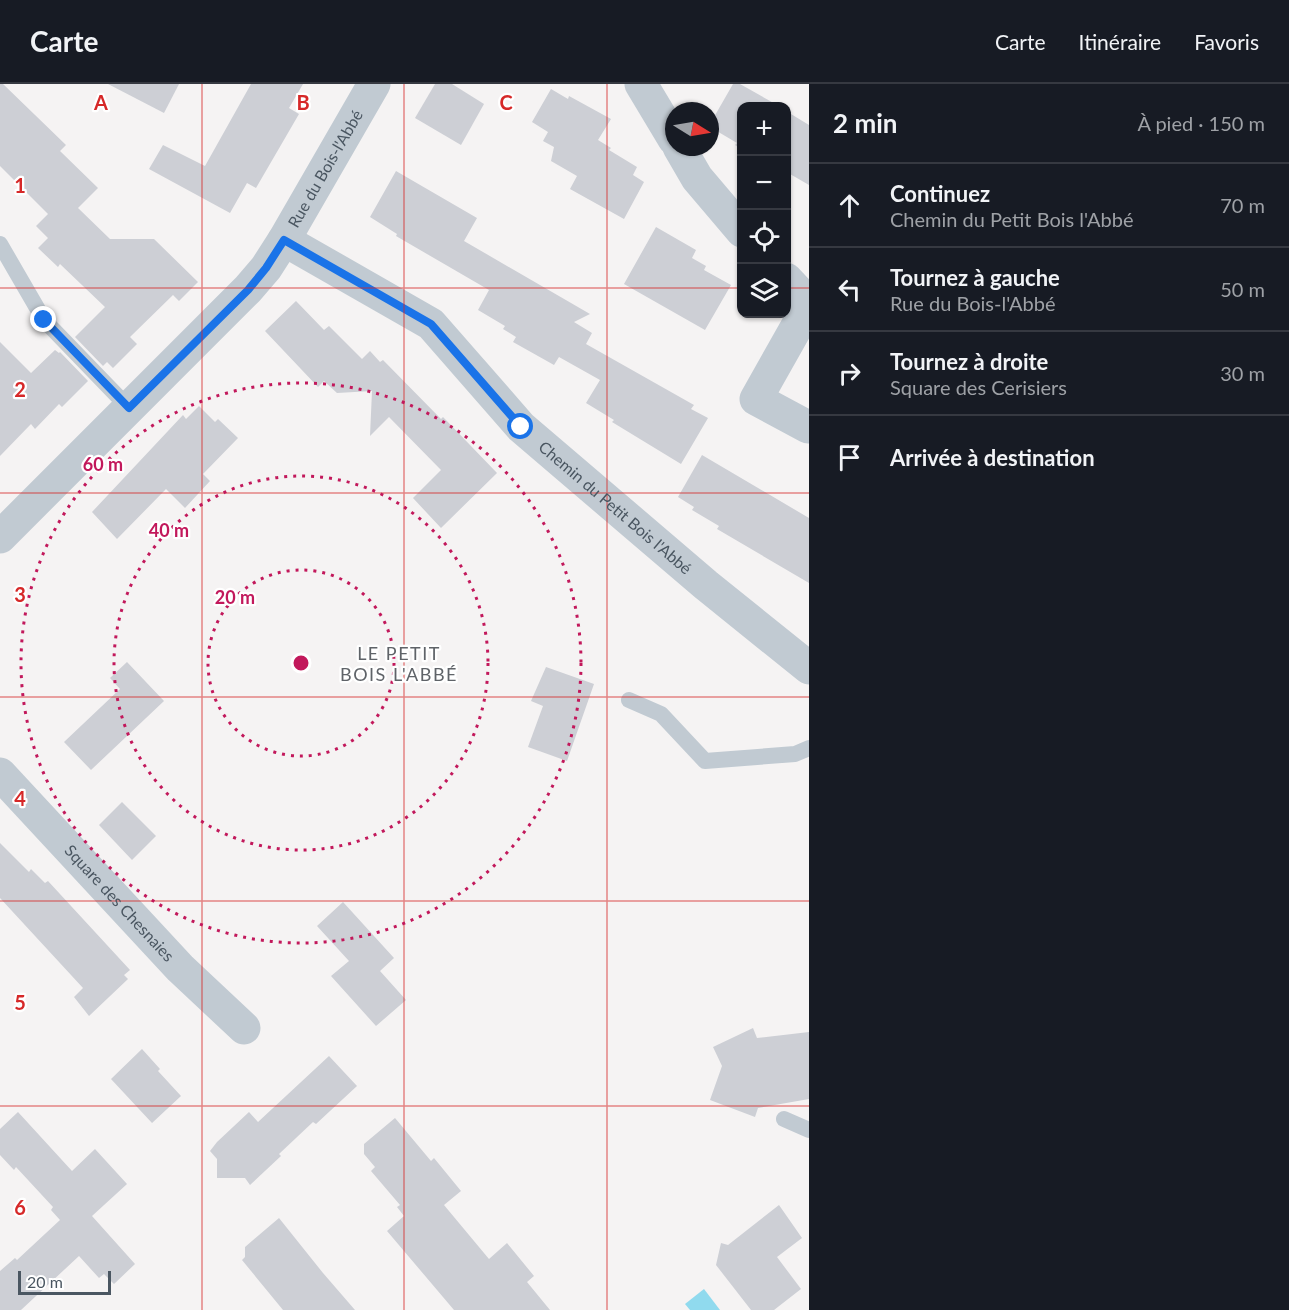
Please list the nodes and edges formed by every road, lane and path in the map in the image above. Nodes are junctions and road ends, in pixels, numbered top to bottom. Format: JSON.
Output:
{"nodes":[{"id":1,"x":374,"y":84,"type":"edge"},
{"id":2,"x":641,"y":84,"type":"edge"},
{"id":3,"x":665,"y":124,"type":"edge"},
{"id":4,"x":684,"y":156,"type":"edge"},
{"id":5,"x":737,"y":226,"type":"edge"},
{"id":6,"x":284,"y":240,"type":"junction"},
{"id":7,"x":0,"y":244,"type":"edge"},
{"id":8,"x":791,"y":284,"type":"edge"},
{"id":9,"x":809,"y":304,"type":"edge"},
{"id":10,"x":129,"y":408,"type":"junction"},
{"id":11,"x":809,"y":426,"type":"edge"},
{"id":12,"x":0,"y":537,"type":"edge"},
{"id":13,"x":809,"y":668,"type":"edge"},
{"id":14,"x":629,"y":700,"type":"dead end"},
{"id":15,"x":809,"y":748,"type":"edge"},
{"id":16,"x":0,"y":774,"type":"edge"},
{"id":17,"x":244,"y":1028,"type":"dead end"},
{"id":18,"x":783,"y":1119,"type":"dead end"},
{"id":19,"x":809,"y":1130,"type":"edge"}],
"edges":[{"from":1,"to":6,"type":"street","name":"Rue du Bois-l'Abbé"},
{"from":2,"to":3,"type":"street"},
{"from":4,"to":5,"type":"street"},
{"from":6,"to":10,"type":"street","name":"Rue du Bois-l'Abbé"},
{"from":6,"to":13,"type":"street","name":"Chemin du Petit Bois l'Abbé"},
{"from":7,"to":10,"type":"lane"},
{"from":8,"to":9,"type":"street"},
{"from":9,"to":11,"type":"street"},
{"from":10,"to":12,"type":"street","name":"Rue du Bois-l'Abbé"},
{"from":14,"to":15,"type":"lane"},
{"from":16,"to":17,"type":"street","name":"Square des Chesnaies"},
{"from":18,"to":19,"type":"lane"}]}
